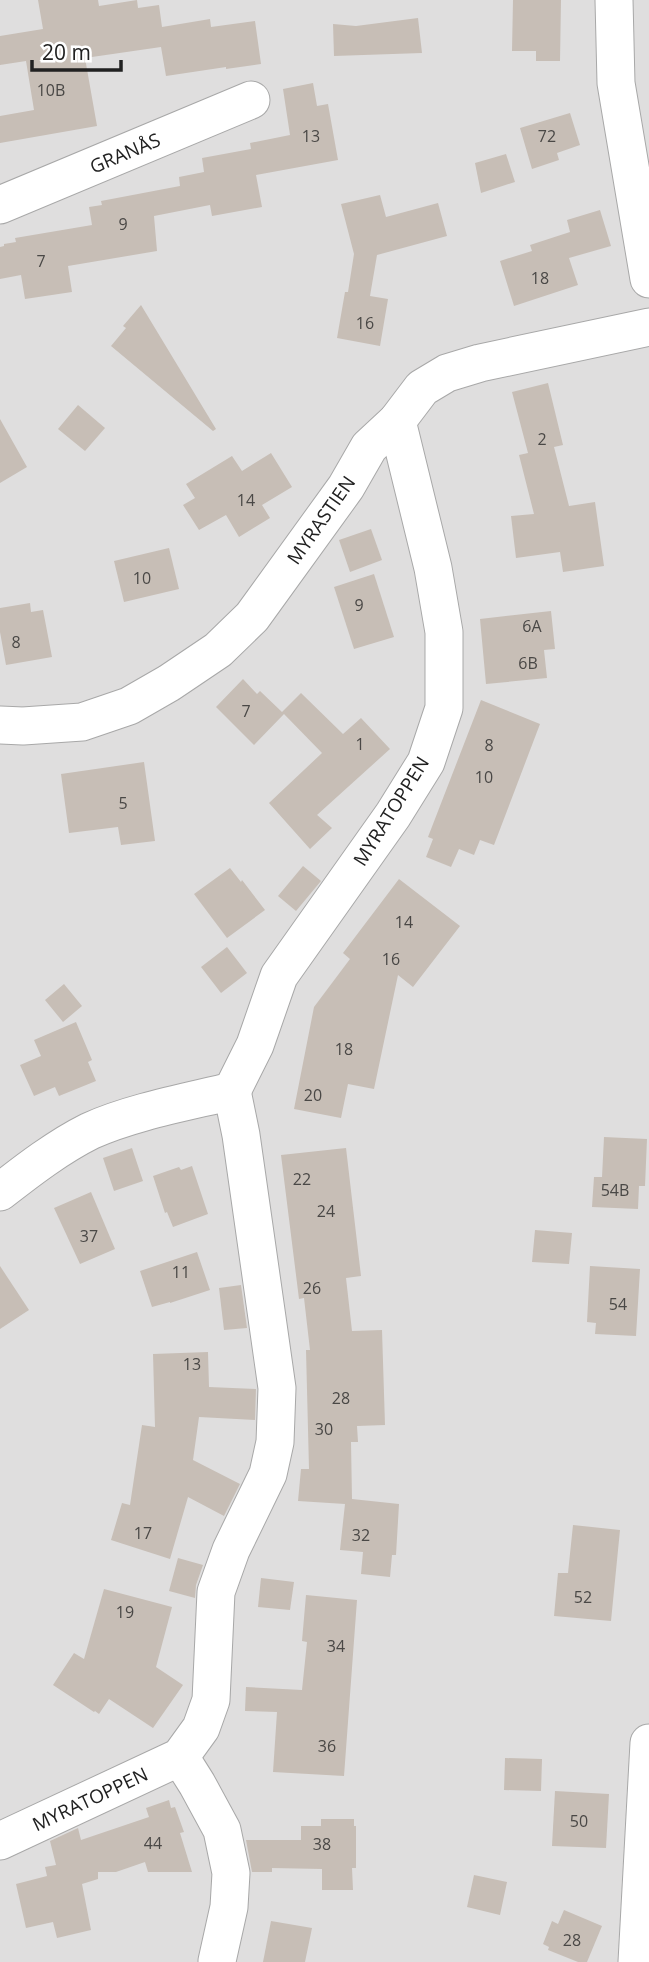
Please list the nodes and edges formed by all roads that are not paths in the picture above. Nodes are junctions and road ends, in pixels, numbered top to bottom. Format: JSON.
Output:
{"nodes":[{"id":1,"x":614,"y":0,"type":"edge"},
{"id":2,"x":251,"y":100,"type":"dead end"},
{"id":3,"x":0,"y":205,"type":"edge"},
{"id":4,"x":649,"y":279,"type":"edge"},
{"id":5,"x":649,"y":327,"type":"edge"},
{"id":6,"x":397,"y":421,"type":"junction"},
{"id":7,"x":0,"y":725,"type":"edge"},
{"id":8,"x":232,"y":1091,"type":"junction"},
{"id":9,"x":0,"y":1192,"type":"edge"},
{"id":10,"x":649,"y":1743,"type":"edge"},
{"id":11,"x":180,"y":1758,"type":"junction"},
{"id":12,"x":0,"y":1841,"type":"edge"},
{"id":13,"x":645,"y":1886,"type":"edge"},
{"id":14,"x":217,"y":1961,"type":"edge"},
{"id":15,"x":636,"y":1962,"type":"edge"}],
"edges":[{"from":1,"to":4,"type":"street"},
{"from":2,"to":3,"type":"street","name":"GRANÅS"},
{"from":5,"to":6,"type":"street","name":"MYRASTIEN"},
{"from":6,"to":7,"type":"street","name":"MYRASTIEN"},
{"from":6,"to":8,"type":"street","name":"MYRATOPPEN"},
{"from":8,"to":9,"type":"street"},
{"from":8,"to":11,"type":"street"},
{"from":10,"to":13,"type":"street"},
{"from":11,"to":12,"type":"street","name":"MYRATOPPEN"},
{"from":11,"to":14,"type":"street"},
{"from":13,"to":15,"type":"street"}]}
